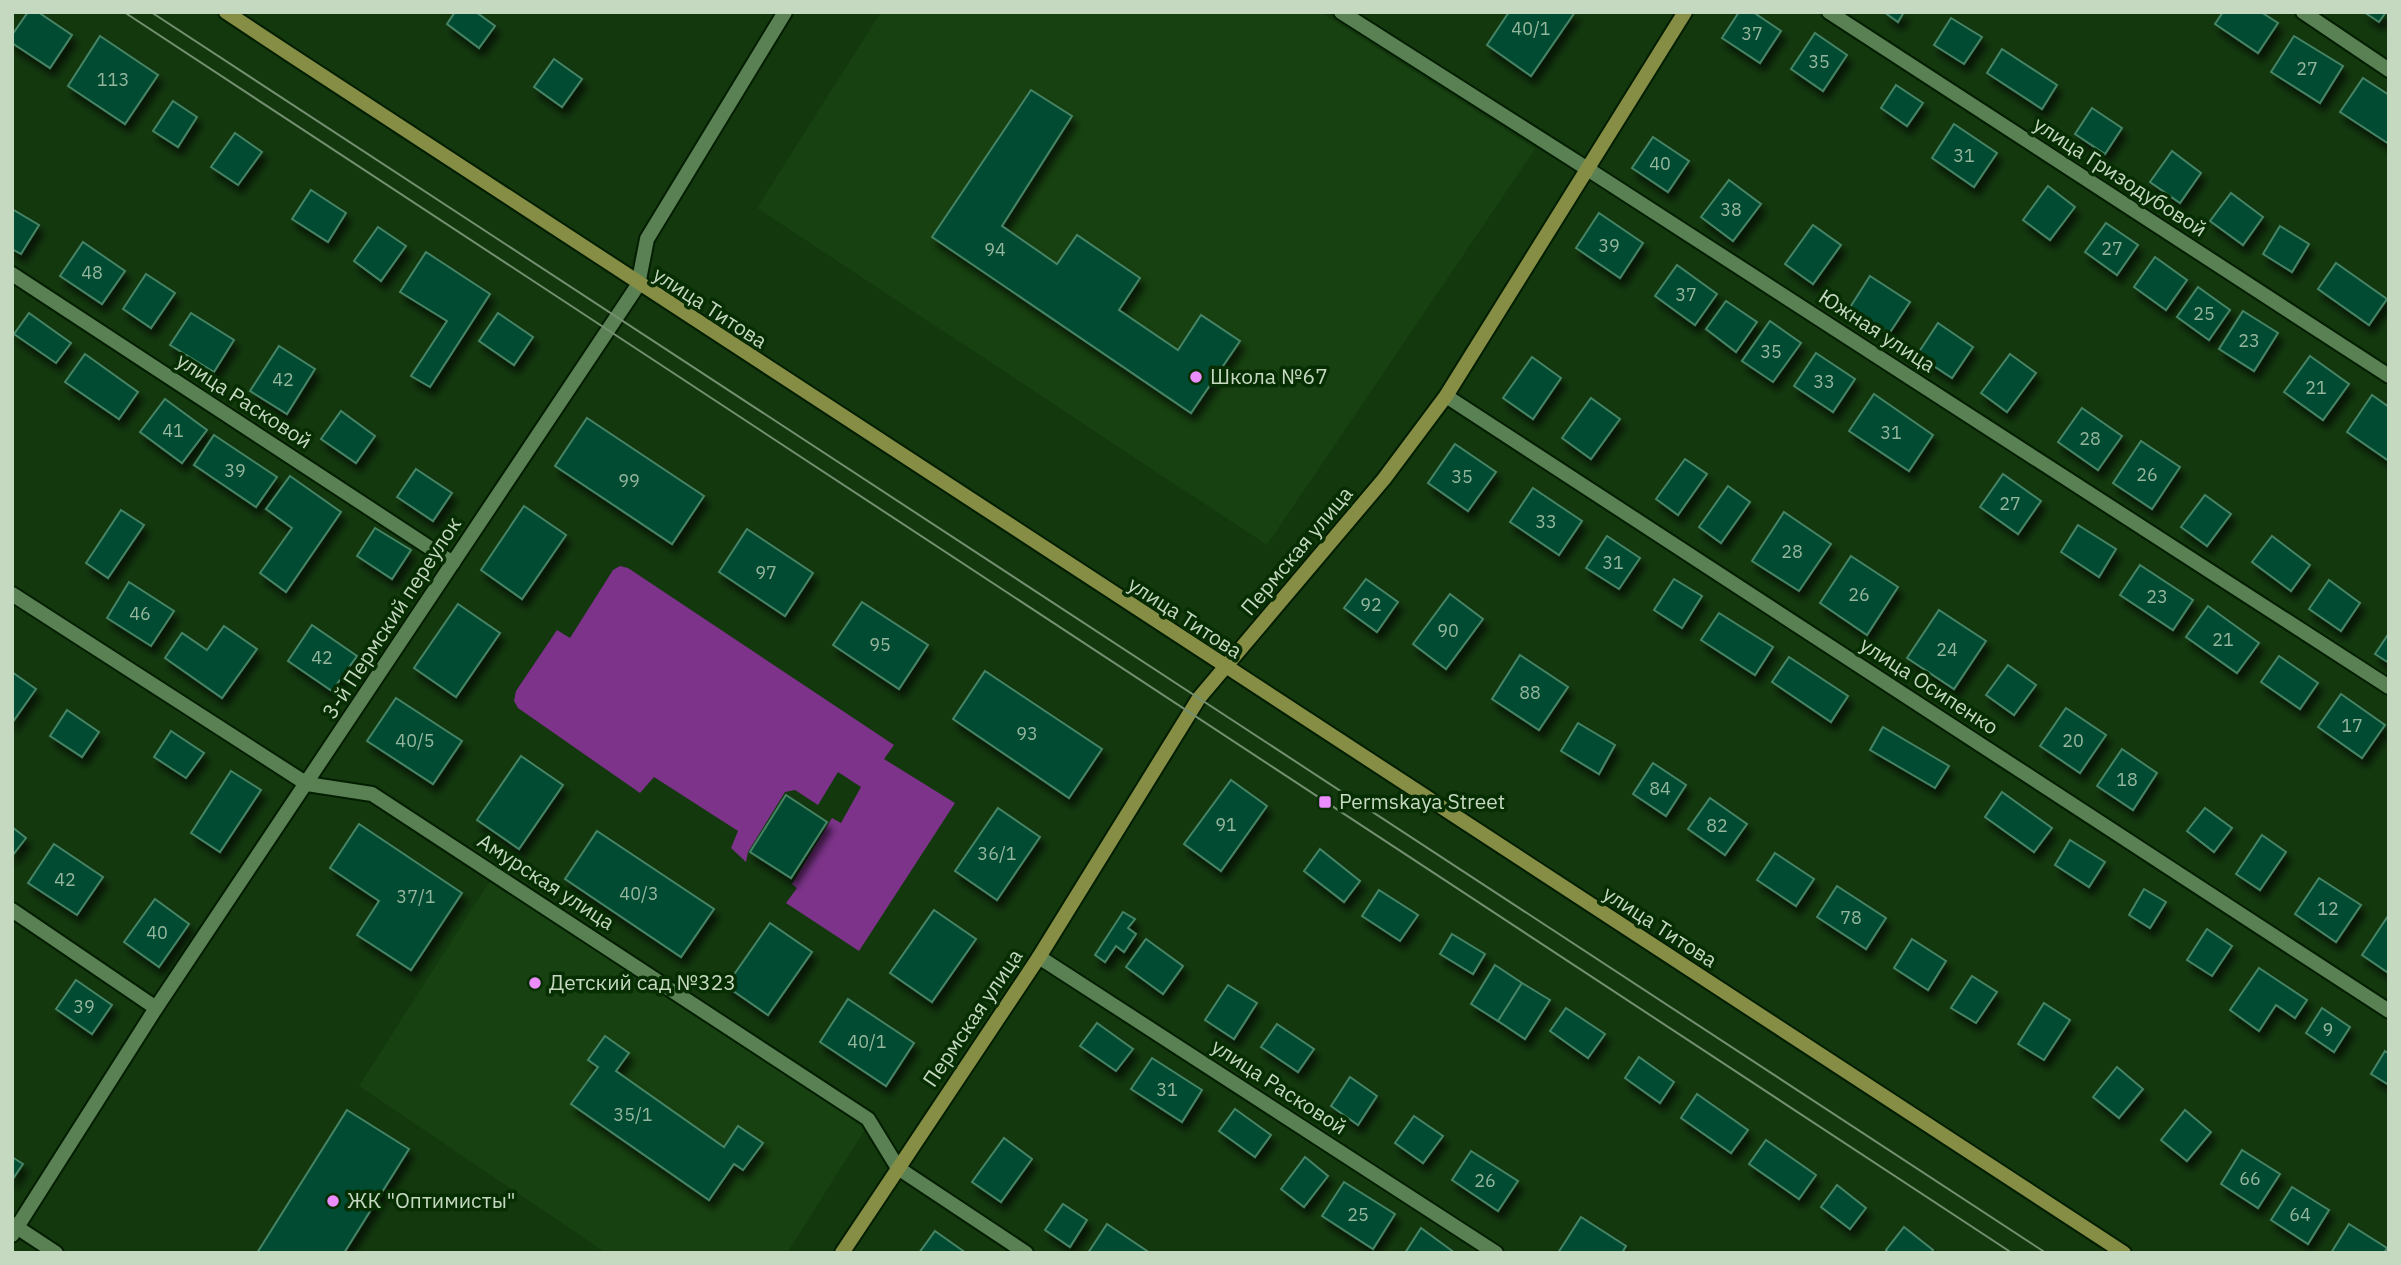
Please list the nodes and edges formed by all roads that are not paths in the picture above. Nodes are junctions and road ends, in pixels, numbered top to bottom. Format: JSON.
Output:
{"nodes":[{"id":1,"x":226,"y":12,"type":"edge"},
{"id":2,"x":785,"y":12,"type":"edge"},
{"id":3,"x":1341,"y":12,"type":"edge"},
{"id":4,"x":1685,"y":12,"type":"edge"},
{"id":5,"x":1829,"y":12,"type":"edge"},
{"id":6,"x":2303,"y":12,"type":"edge"},
{"id":7,"x":2389,"y":70,"type":"edge"},
{"id":8,"x":1586,"y":168,"type":"junction"},
{"id":9,"x":12,"y":274,"type":"edge"},
{"id":10,"x":638,"y":285,"type":"junction"},
{"id":11,"x":2389,"y":376,"type":"edge"},
{"id":12,"x":1446,"y":396,"type":"junction"},
{"id":13,"x":453,"y":563,"type":"junction"},
{"id":14,"x":12,"y":594,"type":"edge"},
{"id":15,"x":1225,"y":670,"type":"junction"},
{"id":16,"x":2389,"y":687,"type":"edge"},
{"id":17,"x":307,"y":784,"type":"junction"},
{"id":18,"x":12,"y":910,"type":"edge"},
{"id":19,"x":1039,"y":957,"type":"junction"},
{"id":20,"x":156,"y":1008,"type":"junction"},
{"id":21,"x":2389,"y":1011,"type":"edge"},
{"id":22,"x":898,"y":1168,"type":"junction"},
{"id":23,"x":14,"y":1229,"type":"edge"},
{"id":24,"x":56,"y":1253,"type":"edge"},
{"id":25,"x":842,"y":1253,"type":"edge"},
{"id":26,"x":1026,"y":1253,"type":"edge"},
{"id":27,"x":1496,"y":1253,"type":"edge"},
{"id":28,"x":2124,"y":1253,"type":"edge"}],
"edges":[{"from":1,"to":10,"type":"street","name":"улица Титова"},
{"from":2,"to":10,"type":"street","name":"3-й Пермский переулок"},
{"from":3,"to":8,"type":"street","name":"Южная улица"},
{"from":4,"to":8,"type":"street","name":"Пермская улица"},
{"from":5,"to":11,"type":"street","name":"улица Гризодубовой"},
{"from":6,"to":7,"type":"street"},
{"from":8,"to":12,"type":"street","name":"Пермская улица"},
{"from":8,"to":16,"type":"street","name":"Южная улица"},
{"from":9,"to":13,"type":"street","name":"улица Расковой"},
{"from":10,"to":13,"type":"street","name":"3-й Пермский переулок"},
{"from":10,"to":15,"type":"street","name":"улица Титова"},
{"from":12,"to":15,"type":"street","name":"Пермская улица"},
{"from":12,"to":21,"type":"street","name":"улица Осипенко"},
{"from":13,"to":17,"type":"street","name":"3-й Пермский переулок"},
{"from":14,"to":17,"type":"street","name":"Амурская улица"},
{"from":15,"to":19,"type":"street","name":"Пермская улица"},
{"from":15,"to":28,"type":"street","name":"улица Титова"},
{"from":17,"to":20,"type":"street","name":"3-й Пермский переулок"},
{"from":17,"to":22,"type":"street","name":"Амурская улица"},
{"from":18,"to":20,"type":"street"},
{"from":19,"to":22,"type":"street","name":"Пермская улица"},
{"from":19,"to":27,"type":"street","name":"улица Расковой"},
{"from":20,"to":23,"type":"street","name":"3-й Пермский переулок"},
{"from":22,"to":25,"type":"street","name":"Пермская улица"},
{"from":22,"to":26,"type":"street","name":"Амурская улица"},
{"from":23,"to":24,"type":"street"}]}
